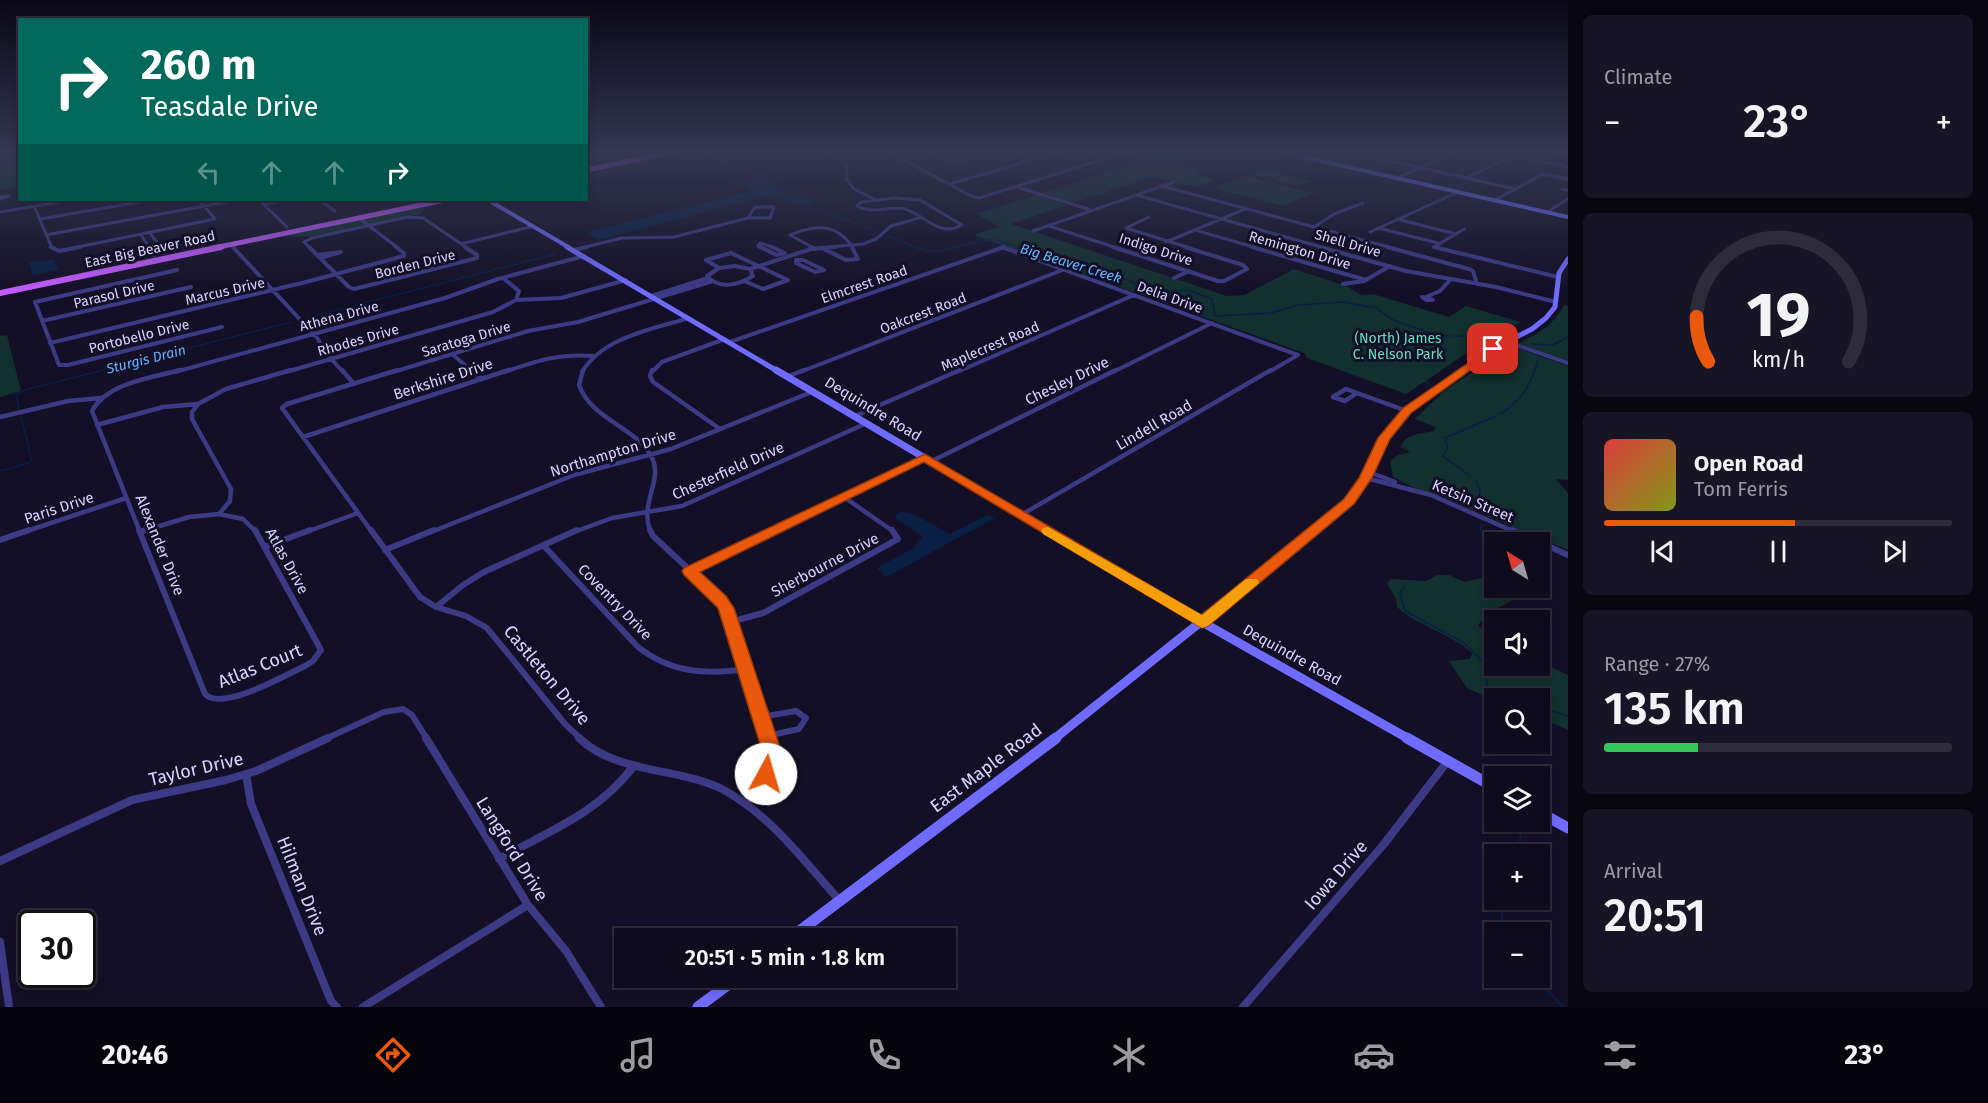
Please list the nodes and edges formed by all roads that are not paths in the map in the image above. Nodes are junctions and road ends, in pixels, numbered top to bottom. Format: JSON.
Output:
{"nodes":[{"id":1,"x":1,"y":199,"type":"edge"},
{"id":2,"x":873,"y":199,"type":"edge"},
{"id":3,"x":895,"y":199,"type":"edge"},
{"id":4,"x":912,"y":199,"type":"edge"},
{"id":5,"x":1055,"y":199,"type":"edge"},
{"id":6,"x":1124,"y":199,"type":"edge"},
{"id":7,"x":1150,"y":199,"type":"edge"},
{"id":8,"x":1210,"y":199,"type":"edge"},
{"id":9,"x":1440,"y":199,"type":"edge"},
{"id":10,"x":1491,"y":199,"type":"edge"},
{"id":11,"x":1568,"y":199,"type":"edge"},
{"id":12,"x":1496,"y":200,"type":"joint"},
{"id":13,"x":64,"y":201,"type":"edge"},
{"id":14,"x":145,"y":201,"type":"edge"},
{"id":15,"x":200,"y":201,"type":"edge"},
{"id":16,"x":232,"y":201,"type":"edge"},
{"id":17,"x":260,"y":201,"type":"edge"},
{"id":18,"x":283,"y":201,"type":"edge"},
{"id":19,"x":321,"y":201,"type":"edge"},
{"id":20,"x":418,"y":201,"type":"edge"},
{"id":21,"x":440,"y":201,"type":"edge"},
{"id":22,"x":490,"y":201,"type":"edge"},
{"id":23,"x":876,"y":201,"type":"junction"},
{"id":24,"x":1360,"y":203,"type":"dead end"},
{"id":25,"x":264,"y":204,"type":"junction"},
{"id":26,"x":34,"y":206,"type":"junction"},
{"id":27,"x":204,"y":206,"type":"junction"},
{"id":28,"x":755,"y":207,"type":"joint"},
{"id":29,"x":1247,"y":209,"type":"junction"},
{"id":30,"x":1092,"y":210,"type":"junction"},
{"id":31,"x":6,"y":211,"type":"junction"},
{"id":32,"x":335,"y":211,"type":"dead end"},
{"id":33,"x":0,"y":212,"type":"edge"},
{"id":34,"x":1547,"y":212,"type":"junction"},
{"id":35,"x":1149,"y":217,"type":"dead end"},
{"id":36,"x":1568,"y":217,"type":"edge"},
{"id":37,"x":344,"y":218,"type":"junction"},
{"id":38,"x":359,"y":218,"type":"junction"},
{"id":39,"x":749,"y":218,"type":"junction"},
{"id":40,"x":919,"y":218,"type":"junction"},
{"id":41,"x":40,"y":219,"type":"junction"},
{"id":42,"x":1222,"y":219,"type":"junction"},
{"id":43,"x":1397,"y":219,"type":"junction"},
{"id":44,"x":313,"y":224,"type":"junction"},
{"id":45,"x":369,"y":226,"type":"junction"},
{"id":46,"x":1049,"y":226,"type":"junction"},
{"id":47,"x":287,"y":227,"type":"junction"},
{"id":48,"x":535,"y":227,"type":"junction"},
{"id":49,"x":1314,"y":227,"type":"junction"},
{"id":50,"x":1378,"y":228,"type":"junction"},
{"id":51,"x":1195,"y":230,"type":"junction"},
{"id":52,"x":1464,"y":230,"type":"dead end"},
{"id":53,"x":1033,"y":231,"type":"dead end"},
{"id":54,"x":1370,"y":232,"type":"dead end"},
{"id":55,"x":150,"y":233,"type":"junction"},
{"id":56,"x":1456,"y":234,"type":"junction"},
{"id":57,"x":46,"y":235,"type":"junction"},
{"id":58,"x":141,"y":235,"type":"junction"},
{"id":59,"x":306,"y":240,"type":"joint"},
{"id":60,"x":1166,"y":242,"type":"junction"},
{"id":61,"x":1438,"y":243,"type":"junction"},
{"id":62,"x":157,"y":244,"type":"junction"},
{"id":63,"x":231,"y":244,"type":"junction"},
{"id":64,"x":461,"y":244,"type":"junction"},
{"id":65,"x":598,"y":244,"type":"joint"},
{"id":66,"x":148,"y":246,"type":"junction"},
{"id":67,"x":851,"y":246,"type":"junction"},
{"id":68,"x":204,"y":247,"type":"junction"},
{"id":69,"x":1003,"y":247,"type":"joint"},
{"id":70,"x":822,"y":248,"type":"junction"},
{"id":71,"x":815,"y":249,"type":"junction"},
{"id":72,"x":575,"y":251,"type":"junction"},
{"id":73,"x":784,"y":254,"type":"junction"},
{"id":74,"x":160,"y":255,"type":"junction"},
{"id":75,"x":584,"y":256,"type":"junction"},
{"id":76,"x":319,"y":257,"type":"junction"},
{"id":77,"x":790,"y":257,"type":"junction"},
{"id":78,"x":1568,"y":259,"type":"edge"},
{"id":79,"x":796,"y":260,"type":"junction"},
{"id":80,"x":759,"y":266,"type":"junction"},
{"id":81,"x":1390,"y":266,"type":"junction"},
{"id":82,"x":719,"y":268,"type":"junction"},
{"id":83,"x":750,"y":269,"type":"junction"},
{"id":84,"x":1065,"y":269,"type":"junction"},
{"id":85,"x":177,"y":270,"type":"dead end"},
{"id":86,"x":1189,"y":271,"type":"junction"},
{"id":87,"x":336,"y":274,"type":"junction"},
{"id":88,"x":503,"y":278,"type":"junction"},
{"id":89,"x":1174,"y":278,"type":"dead end"},
{"id":90,"x":1558,"y":279,"type":"junction"},
{"id":91,"x":626,"y":280,"type":"junction"},
{"id":92,"x":710,"y":280,"type":"junction"},
{"id":93,"x":1365,"y":280,"type":"junction"},
{"id":94,"x":1450,"y":280,"type":"junction"},
{"id":95,"x":744,"y":281,"type":"junction"},
{"id":96,"x":1343,"y":284,"type":"dead end"},
{"id":97,"x":1477,"y":284,"type":"junction"},
{"id":98,"x":0,"y":286,"type":"edge"},
{"id":99,"x":191,"y":287,"type":"dead end"},
{"id":100,"x":357,"y":289,"type":"joint"},
{"id":101,"x":273,"y":290,"type":"junction"},
{"id":102,"x":0,"y":292,"type":"edge"},
{"id":103,"x":1134,"y":295,"type":"junction"},
{"id":104,"x":654,"y":297,"type":"junction"},
{"id":105,"x":1430,"y":297,"type":"dead end"},
{"id":106,"x":516,"y":300,"type":"junction"},
{"id":107,"x":37,"y":301,"type":"joint"},
{"id":108,"x":1556,"y":302,"type":"junction"},
{"id":109,"x":689,"y":318,"type":"junction"},
{"id":110,"x":42,"y":321,"type":"junction"},
{"id":111,"x":1212,"y":323,"type":"junction"},
{"id":112,"x":222,"y":327,"type":"dead end"},
{"id":113,"x":313,"y":334,"type":"junction"},
{"id":114,"x":728,"y":340,"type":"junction"},
{"id":115,"x":1508,"y":342,"type":"junction"},
{"id":116,"x":50,"y":343,"type":"junction"},
{"id":117,"x":452,"y":354,"type":"junction"},
{"id":118,"x":1298,"y":354,"type":"joint"},
{"id":119,"x":593,"y":356,"type":"junction"},
{"id":120,"x":330,"y":358,"type":"junction"},
{"id":121,"x":1568,"y":363,"type":"edge"},
{"id":122,"x":789,"y":376,"type":"junction"},
{"id":123,"x":481,"y":379,"type":"junction"},
{"id":124,"x":354,"y":384,"type":"junction"},
{"id":125,"x":813,"y":391,"type":"junction"},
{"id":126,"x":1358,"y":393,"type":"junction"},
{"id":127,"x":101,"y":398,"type":"junction"},
{"id":128,"x":198,"y":404,"type":"junction"},
{"id":129,"x":283,"y":406,"type":"joint"},
{"id":130,"x":1407,"y":411,"type":"junction"},
{"id":131,"x":855,"y":416,"type":"junction"},
{"id":132,"x":0,"y":417,"type":"edge"},
{"id":133,"x":867,"y":423,"type":"junction"},
{"id":134,"x":97,"y":425,"type":"junction"},
{"id":135,"x":720,"y":429,"type":"junction"},
{"id":136,"x":303,"y":437,"type":"junction"},
{"id":137,"x":650,"y":454,"type":"junction"},
{"id":138,"x":928,"y":459,"type":"junction"},
{"id":139,"x":1367,"y":475,"type":"junction"},
{"id":140,"x":843,"y":497,"type":"junction"},
{"id":141,"x":126,"y":498,"type":"junction"},
{"id":142,"x":358,"y":513,"type":"junction"},
{"id":143,"x":645,"y":513,"type":"junction"},
{"id":144,"x":219,"y":514,"type":"junction"},
{"id":145,"x":1022,"y":515,"type":"junction"},
{"id":146,"x":140,"y":532,"type":"junction"},
{"id":147,"x":0,"y":540,"type":"edge"},
{"id":148,"x":543,"y":546,"type":"junction"},
{"id":149,"x":265,"y":547,"type":"junction"},
{"id":150,"x":385,"y":550,"type":"junction"},
{"id":151,"x":1568,"y":555,"type":"edge"},
{"id":152,"x":690,"y":571,"type":"junction"},
{"id":153,"x":436,"y":607,"type":"junction"},
{"id":154,"x":730,"y":622,"type":"junction"},
{"id":155,"x":1202,"y":622,"type":"junction"},
{"id":156,"x":318,"y":657,"type":"joint"},
{"id":157,"x":746,"y":669,"type":"junction"},
{"id":158,"x":212,"y":699,"type":"joint"},
{"id":159,"x":398,"y":708,"type":"joint"},
{"id":160,"x":761,"y":717,"type":"junction"},
{"id":161,"x":767,"y":736,"type":"junction"},
{"id":162,"x":1448,"y":760,"type":"junction"},
{"id":163,"x":633,"y":767,"type":"junction"},
{"id":164,"x":246,"y":774,"type":"junction"},
{"id":165,"x":1484,"y":781,"type":"edge"},
{"id":166,"x":745,"y":802,"type":"junction"},
{"id":167,"x":1550,"y":818,"type":"edge"},
{"id":168,"x":1568,"y":828,"type":"edge"},
{"id":169,"x":500,"y":859,"type":"junction"},
{"id":170,"x":0,"y":861,"type":"edge"},
{"id":171,"x":840,"y":901,"type":"junction"},
{"id":172,"x":528,"y":905,"type":"junction"},
{"id":173,"x":804,"y":928,"type":"edge"},
{"id":174,"x":0,"y":945,"type":"edge"},
{"id":175,"x":723,"y":988,"type":"edge"},
{"id":176,"x":9,"y":1007,"type":"edge"},
{"id":177,"x":337,"y":1007,"type":"edge"},
{"id":178,"x":363,"y":1007,"type":"edge"},
{"id":179,"x":602,"y":1007,"type":"edge"},
{"id":180,"x":698,"y":1007,"type":"edge"},
{"id":181,"x":1243,"y":1007,"type":"edge"}],
"edges":[{"from":1,"to":31,"type":"street"},
{"from":2,"to":23,"type":"street"},
{"from":3,"to":23,"type":"street"},
{"from":4,"to":40,"type":"street"},
{"from":5,"to":30,"type":"street"},
{"from":6,"to":30,"type":"street"},
{"from":7,"to":42,"type":"street","name":"Shell Drive"},
{"from":8,"to":29,"type":"street"},
{"from":9,"to":43,"type":"street"},
{"from":10,"to":12,"type":"main road"},
{"from":11,"to":34,"type":"street"},
{"from":12,"to":34,"type":"main road"},
{"from":13,"to":26,"type":"street"},
{"from":14,"to":41,"type":"street"},
{"from":15,"to":27,"type":"street"},
{"from":16,"to":27,"type":"street"},
{"from":17,"to":25,"type":"street"},
{"from":18,"to":25,"type":"street"},
{"from":19,"to":32,"type":"street"},
{"from":20,"to":37,"type":"main road","name":"East Big Beaver Road"},
{"from":21,"to":38,"type":"main road","name":"East Big Beaver Road"},
{"from":22,"to":48,"type":"main road","name":"Dequindre Road"},
{"from":23,"to":40,"type":"street"},
{"from":24,"to":49,"type":"street"},
{"from":25,"to":47,"type":"street"},
{"from":26,"to":31,"type":"street"},
{"from":26,"to":41,"type":"street"},
{"from":27,"to":55,"type":"street"},
{"from":27,"to":57,"type":"street"},
{"from":28,"to":39,"type":"street"},
{"from":28,"to":39,"type":"street"},
{"from":29,"to":42,"type":"street"},
{"from":29,"to":49,"type":"street"},
{"from":30,"to":46,"type":"street"},
{"from":31,"to":33,"type":"street"},
{"from":34,"to":36,"type":"main road"},
{"from":35,"to":60,"type":"street"},
{"from":37,"to":38,"type":"main road","name":"East Big Beaver Road"},
{"from":37,"to":44,"type":"main road","name":"East Big Beaver Road"},
{"from":38,"to":45,"type":"street"},
{"from":39,"to":65,"type":"street"},
{"from":40,"to":67,"type":"street"},
{"from":41,"to":57,"type":"street"},
{"from":42,"to":51,"type":"street"},
{"from":42,"to":81,"type":"street","name":"Shell Drive"},
{"from":43,"to":50,"type":"street"},
{"from":43,"to":56,"type":"street"},
{"from":44,"to":47,"type":"main road","name":"East Big Beaver Road"},
{"from":44,"to":63,"type":"main road","name":"East Big Beaver Road"},
{"from":45,"to":59,"type":"street"},
{"from":45,"to":64,"type":"street"},
{"from":45,"to":87,"type":"street","name":"Marcus Drive"},
{"from":46,"to":53,"type":"street"},
{"from":46,"to":86,"type":"street","name":"Indigo Drive"},
{"from":47,"to":68,"type":"main road","name":"East Big Beaver Road"},
{"from":48,"to":64,"type":"street"},
{"from":48,"to":72,"type":"main road","name":"Dequindre Road"},
{"from":49,"to":97,"type":"street"},
{"from":50,"to":54,"type":"street"},
{"from":50,"to":61,"type":"street"},
{"from":51,"to":60,"type":"street"},
{"from":51,"to":93,"type":"street","name":"Remington Drive"},
{"from":52,"to":56,"type":"street"},
{"from":55,"to":58,"type":"street"},
{"from":55,"to":62,"type":"street"},
{"from":56,"to":61,"type":"street"},
{"from":57,"to":58,"type":"street"},
{"from":58,"to":66,"type":"street"},
{"from":59,"to":76,"type":"street"},
{"from":60,"to":86,"type":"street","name":"Indigo Drive"},
{"from":61,"to":90,"type":"street"},
{"from":62,"to":66,"type":"street"},
{"from":62,"to":74,"type":"street"},
{"from":63,"to":68,"type":"main road","name":"East Big Beaver Road"},
{"from":63,"to":101,"type":"street"},
{"from":64,"to":100,"type":"street","name":"Borden Drive"},
{"from":65,"to":72,"type":"street"},
{"from":66,"to":74,"type":"street"},
{"from":67,"to":70,"type":"street"},
{"from":67,"to":70,"type":"street"},
{"from":67,"to":71,"type":"street"},
{"from":68,"to":74,"type":"main road","name":"East Big Beaver Road"},
{"from":69,"to":84,"type":"street","name":"Delia Drive"},
{"from":69,"to":114,"type":"street","name":"Elmcrest Road"},
{"from":70,"to":71,"type":"street"},
{"from":71,"to":77,"type":"street"},
{"from":72,"to":75,"type":"main road","name":"Dequindre Road"},
{"from":73,"to":73,"type":"street"},
{"from":73,"to":77,"type":"street"},
{"from":74,"to":98,"type":"main road","name":"East Big Beaver Road"},
{"from":74,"to":102,"type":"main road","name":"East Big Beaver Road"},
{"from":75,"to":88,"type":"street","name":"Athena Drive"},
{"from":75,"to":91,"type":"main road","name":"Dequindre Road"},
{"from":76,"to":76,"type":"street"},
{"from":76,"to":87,"type":"street"},
{"from":77,"to":79,"type":"street"},
{"from":77,"to":80,"type":"street"},
{"from":78,"to":90,"type":"main road"},
{"from":79,"to":79,"type":"street"},
{"from":80,"to":82,"type":"street"},
{"from":80,"to":83,"type":"street"},
{"from":80,"to":95,"type":"street","name":"Saratoga Drive"},
{"from":81,"to":93,"type":"street"},
{"from":81,"to":94,"type":"street","name":"Shell Drive"},
{"from":82,"to":83,"type":"street"},
{"from":82,"to":92,"type":"street"},
{"from":83,"to":95,"type":"street"},
{"from":84,"to":103,"type":"street","name":"Delia Drive"},
{"from":84,"to":122,"type":"street","name":"Oakcrest Road"},
{"from":85,"to":107,"type":"street"},
{"from":86,"to":89,"type":"street"},
{"from":87,"to":100,"type":"street"},
{"from":87,"to":101,"type":"street","name":"Marcus Drive"},
{"from":88,"to":106,"type":"street"},
{"from":88,"to":113,"type":"street","name":"Athena Drive"},
{"from":90,"to":108,"type":"main road"},
{"from":91,"to":104,"type":"main road","name":"Dequindre Road"},
{"from":91,"to":106,"type":"street","name":"Rhodes Drive"},
{"from":92,"to":95,"type":"street","name":"Saratoga Drive"},
{"from":92,"to":104,"type":"street","name":"Saratoga Drive"},
{"from":93,"to":96,"type":"street"},
{"from":94,"to":97,"type":"street","name":"Shell Drive"},
{"from":94,"to":105,"type":"street"},
{"from":97,"to":108,"type":"street","name":"Shell Drive"},
{"from":99,"to":110,"type":"street","name":"Parasol Drive"},
{"from":101,"to":113,"type":"street"},
{"from":101,"to":116,"type":"street","name":"Marcus Drive"},
{"from":103,"to":111,"type":"street","name":"Delia Drive"},
{"from":103,"to":131,"type":"street","name":"Maplecrest Road"},
{"from":104,"to":109,"type":"main road","name":"Dequindre Road"},
{"from":104,"to":117,"type":"street","name":"Saratoga Drive"},
{"from":106,"to":120,"type":"street","name":"Rhodes Drive"},
{"from":107,"to":110,"type":"street"},
{"from":108,"to":115,"type":"main road","name":"East Maple Road"},
{"from":109,"to":114,"type":"main road","name":"Dequindre Road"},
{"from":109,"to":119,"type":"street"},
{"from":110,"to":116,"type":"street"},
{"from":111,"to":118,"type":"street","name":"Delia Drive"},
{"from":111,"to":138,"type":"street","name":"Chesley Drive"},
{"from":112,"to":116,"type":"street","name":"Portobello Drive"},
{"from":113,"to":120,"type":"street"},
{"from":113,"to":127,"type":"street","name":"Athena Drive"},
{"from":114,"to":122,"type":"main road","name":"Dequindre Road"},
{"from":114,"to":135,"type":"street","name":"Elmcrest Road"},
{"from":115,"to":121,"type":"street"},
{"from":115,"to":130,"type":"main road","name":"East Maple Road"},
{"from":117,"to":123,"type":"street"},
{"from":117,"to":124,"type":"street","name":"Saratoga Drive"},
{"from":118,"to":145,"type":"street","name":"Lindell Road"},
{"from":119,"to":123,"type":"street","name":"Berkshire Drive"},
{"from":119,"to":137,"type":"street"},
{"from":120,"to":124,"type":"street"},
{"from":120,"to":128,"type":"street","name":"Rhodes Drive"},
{"from":122,"to":125,"type":"main road","name":"Dequindre Road"},
{"from":123,"to":136,"type":"street","name":"Berkshire Drive"},
{"from":124,"to":129,"type":"street","name":"Saratoga Drive"},
{"from":125,"to":131,"type":"main road","name":"Dequindre Road"},
{"from":125,"to":135,"type":"street","name":"Northampton Drive"},
{"from":126,"to":126,"type":"street"},
{"from":126,"to":130,"type":"street"},
{"from":127,"to":132,"type":"street"},
{"from":127,"to":134,"type":"street","name":"Alexander Drive"},
{"from":128,"to":134,"type":"street","name":"Rhodes Drive"},
{"from":128,"to":144,"type":"street"},
{"from":129,"to":136,"type":"street","name":"Castleton Drive"},
{"from":130,"to":139,"type":"main road","name":"East Maple Road"},
{"from":131,"to":133,"type":"main road","name":"Dequindre Road"},
{"from":133,"to":138,"type":"main road","name":"Dequindre Road"},
{"from":133,"to":143,"type":"street","name":"Chesterfield Drive"},
{"from":134,"to":141,"type":"street","name":"Alexander Drive"},
{"from":135,"to":137,"type":"street","name":"Northampton Drive"},
{"from":136,"to":142,"type":"street","name":"Castleton Drive"},
{"from":137,"to":143,"type":"street"},
{"from":137,"to":150,"type":"street","name":"Northampton Drive"},
{"from":138,"to":140,"type":"street","name":"Chesley Drive"},
{"from":138,"to":145,"type":"main road","name":"Dequindre Road"},
{"from":139,"to":151,"type":"street","name":"Ketsin Street"},
{"from":139,"to":155,"type":"main road","name":"East Maple Road"},
{"from":140,"to":152,"type":"street","name":"Chesley Drive"},
{"from":140,"to":154,"type":"street","name":"Sherbourne Drive"},
{"from":141,"to":146,"type":"street","name":"Alexander Drive"},
{"from":141,"to":147,"type":"street","name":"Paris Drive"},
{"from":142,"to":149,"type":"street"},
{"from":142,"to":150,"type":"street","name":"Castleton Drive"},
{"from":143,"to":148,"type":"street","name":"Chesterfield Drive"},
{"from":143,"to":152,"type":"street"},
{"from":144,"to":146,"type":"street"},
{"from":144,"to":149,"type":"street","name":"Atlas Drive"},
{"from":145,"to":155,"type":"main road","name":"Dequindre Road"},
{"from":146,"to":158,"type":"street","name":"Alexander Drive"},
{"from":148,"to":153,"type":"street","name":"Chesterfield Drive"},
{"from":148,"to":157,"type":"street","name":"Coventry Drive"},
{"from":149,"to":156,"type":"street","name":"Atlas Drive"},
{"from":150,"to":153,"type":"street","name":"Castleton Drive"},
{"from":152,"to":154,"type":"street"},
{"from":153,"to":163,"type":"street","name":"Castleton Drive"},
{"from":154,"to":157,"type":"street"},
{"from":155,"to":162,"type":"main road","name":"Dequindre Road"},
{"from":155,"to":171,"type":"main road","name":"East Maple Road"},
{"from":156,"to":158,"type":"street","name":"Atlas Court"},
{"from":157,"to":160,"type":"street"},
{"from":159,"to":164,"type":"street","name":"Taylor Drive"},
{"from":159,"to":169,"type":"street","name":"Langford Drive"},
{"from":160,"to":161,"type":"street"},
{"from":160,"to":161,"type":"street"},
{"from":161,"to":166,"type":"street"},
{"from":162,"to":165,"type":"main road","name":"Dequindre Road"},
{"from":162,"to":181,"type":"street","name":"Iowa Drive"},
{"from":163,"to":166,"type":"street","name":"Castleton Drive"},
{"from":163,"to":169,"type":"street"},
{"from":164,"to":170,"type":"street","name":"Taylor Drive"},
{"from":164,"to":177,"type":"street","name":"Hilman Drive"},
{"from":166,"to":171,"type":"street","name":"Castleton Drive"},
{"from":167,"to":168,"type":"main road"},
{"from":169,"to":172,"type":"street","name":"Langford Drive"},
{"from":171,"to":173,"type":"main road","name":"East Maple Road"},
{"from":172,"to":178,"type":"street"},
{"from":172,"to":179,"type":"street","name":"Langford Drive"},
{"from":174,"to":176,"type":"street"},
{"from":175,"to":180,"type":"main road"}]}
